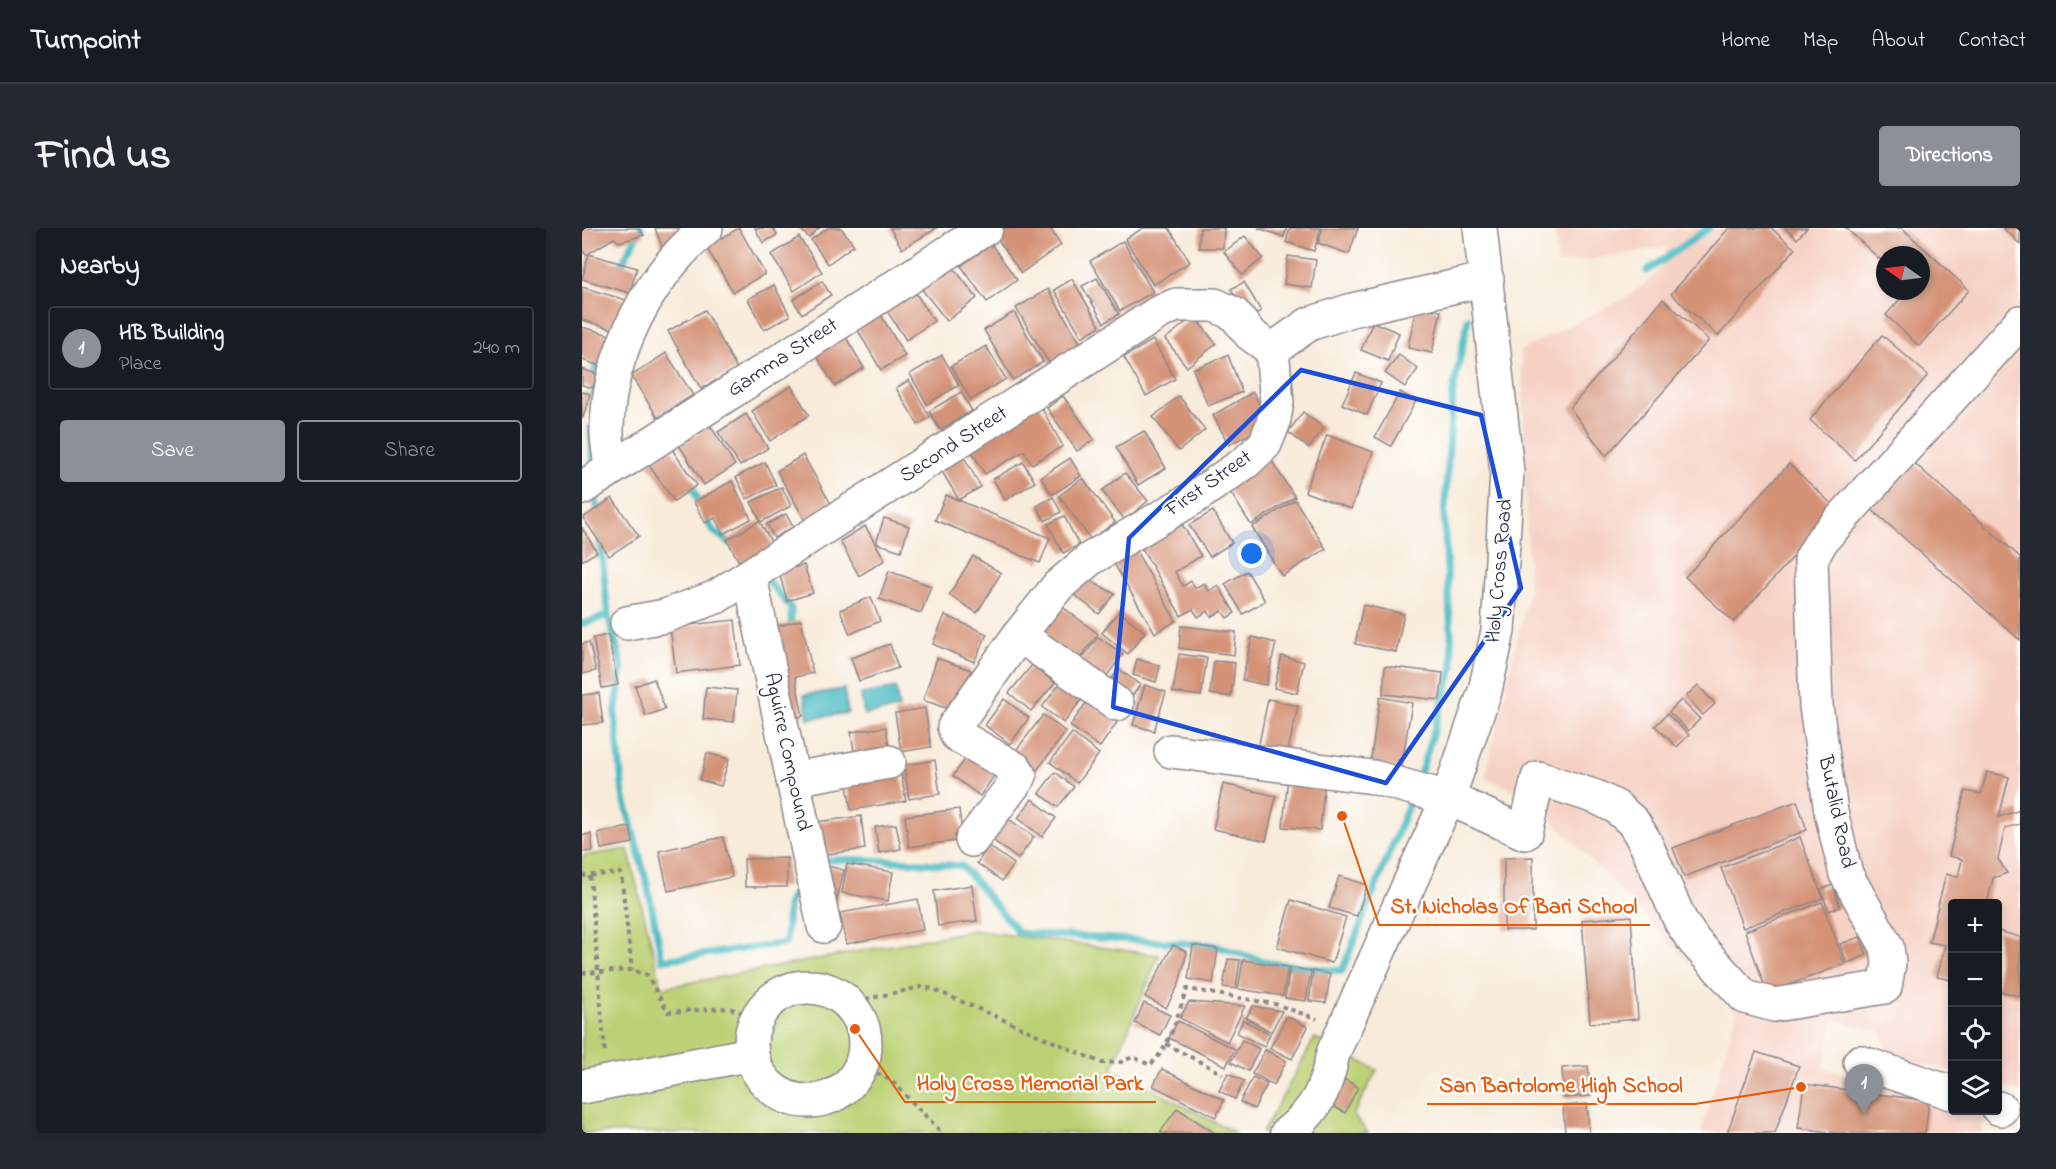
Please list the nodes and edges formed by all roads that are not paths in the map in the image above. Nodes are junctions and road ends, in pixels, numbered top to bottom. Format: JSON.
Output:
{"nodes":[{"id":1,"x":706,"y":228,"type":"edge"},
{"id":2,"x":986,"y":228,"type":"edge"},
{"id":3,"x":1480,"y":228,"type":"edge"},
{"id":4,"x":1487,"y":279,"type":"junction"},
{"id":5,"x":2020,"y":321,"type":"edge"},
{"id":6,"x":1272,"y":350,"type":"junction"},
{"id":7,"x":611,"y":468,"type":"junction"},
{"id":8,"x":582,"y":488,"type":"edge"},
{"id":9,"x":750,"y":577,"type":"junction"},
{"id":10,"x":627,"y":623,"type":"dead end"},
{"id":11,"x":1019,"y":635,"type":"junction"},
{"id":12,"x":1117,"y":704,"type":"dead end"},
{"id":13,"x":1171,"y":751,"type":"dead end"},
{"id":14,"x":889,"y":762,"type":"dead end"},
{"id":15,"x":793,"y":779,"type":"junction"},
{"id":16,"x":1448,"y":798,"type":"junction"},
{"id":17,"x":972,"y":840,"type":"dead end"},
{"id":18,"x":824,"y":926,"type":"dead end"},
{"id":19,"x":752,"y":1054,"type":"junction"},
{"id":20,"x":1860,"y":1062,"type":"dead end"},
{"id":21,"x":595,"y":1084,"type":"edge"},
{"id":22,"x":1948,"y":1091,"type":"edge"},
{"id":23,"x":1286,"y":1133,"type":"edge"}],
"edges":[{"from":1,"to":7,"type":"street"},
{"from":2,"to":7,"type":"street","name":"Gamma Street"},
{"from":3,"to":4,"type":"street","name":"Holy Cross Road"},
{"from":4,"to":6,"type":"street"},
{"from":4,"to":16,"type":"street","name":"Holy Cross Road"},
{"from":5,"to":16,"type":"street","name":"Butalid Road"},
{"from":6,"to":9,"type":"street","name":"Second Street"},
{"from":6,"to":11,"type":"street","name":"First Street"},
{"from":7,"to":8,"type":"street","name":"Gamma Street"},
{"from":9,"to":10,"type":"street","name":"Second Street"},
{"from":9,"to":15,"type":"street","name":"Aguirre Compound"},
{"from":11,"to":12,"type":"street"},
{"from":11,"to":17,"type":"street","name":"First Street"},
{"from":13,"to":16,"type":"street"},
{"from":14,"to":15,"type":"street"},
{"from":15,"to":18,"type":"street","name":"Aguirre Compound"},
{"from":16,"to":23,"type":"street","name":"Holy Cross Road"},
{"from":19,"to":19,"type":"street"},
{"from":19,"to":21,"type":"street"},
{"from":20,"to":22,"type":"street"}]}
